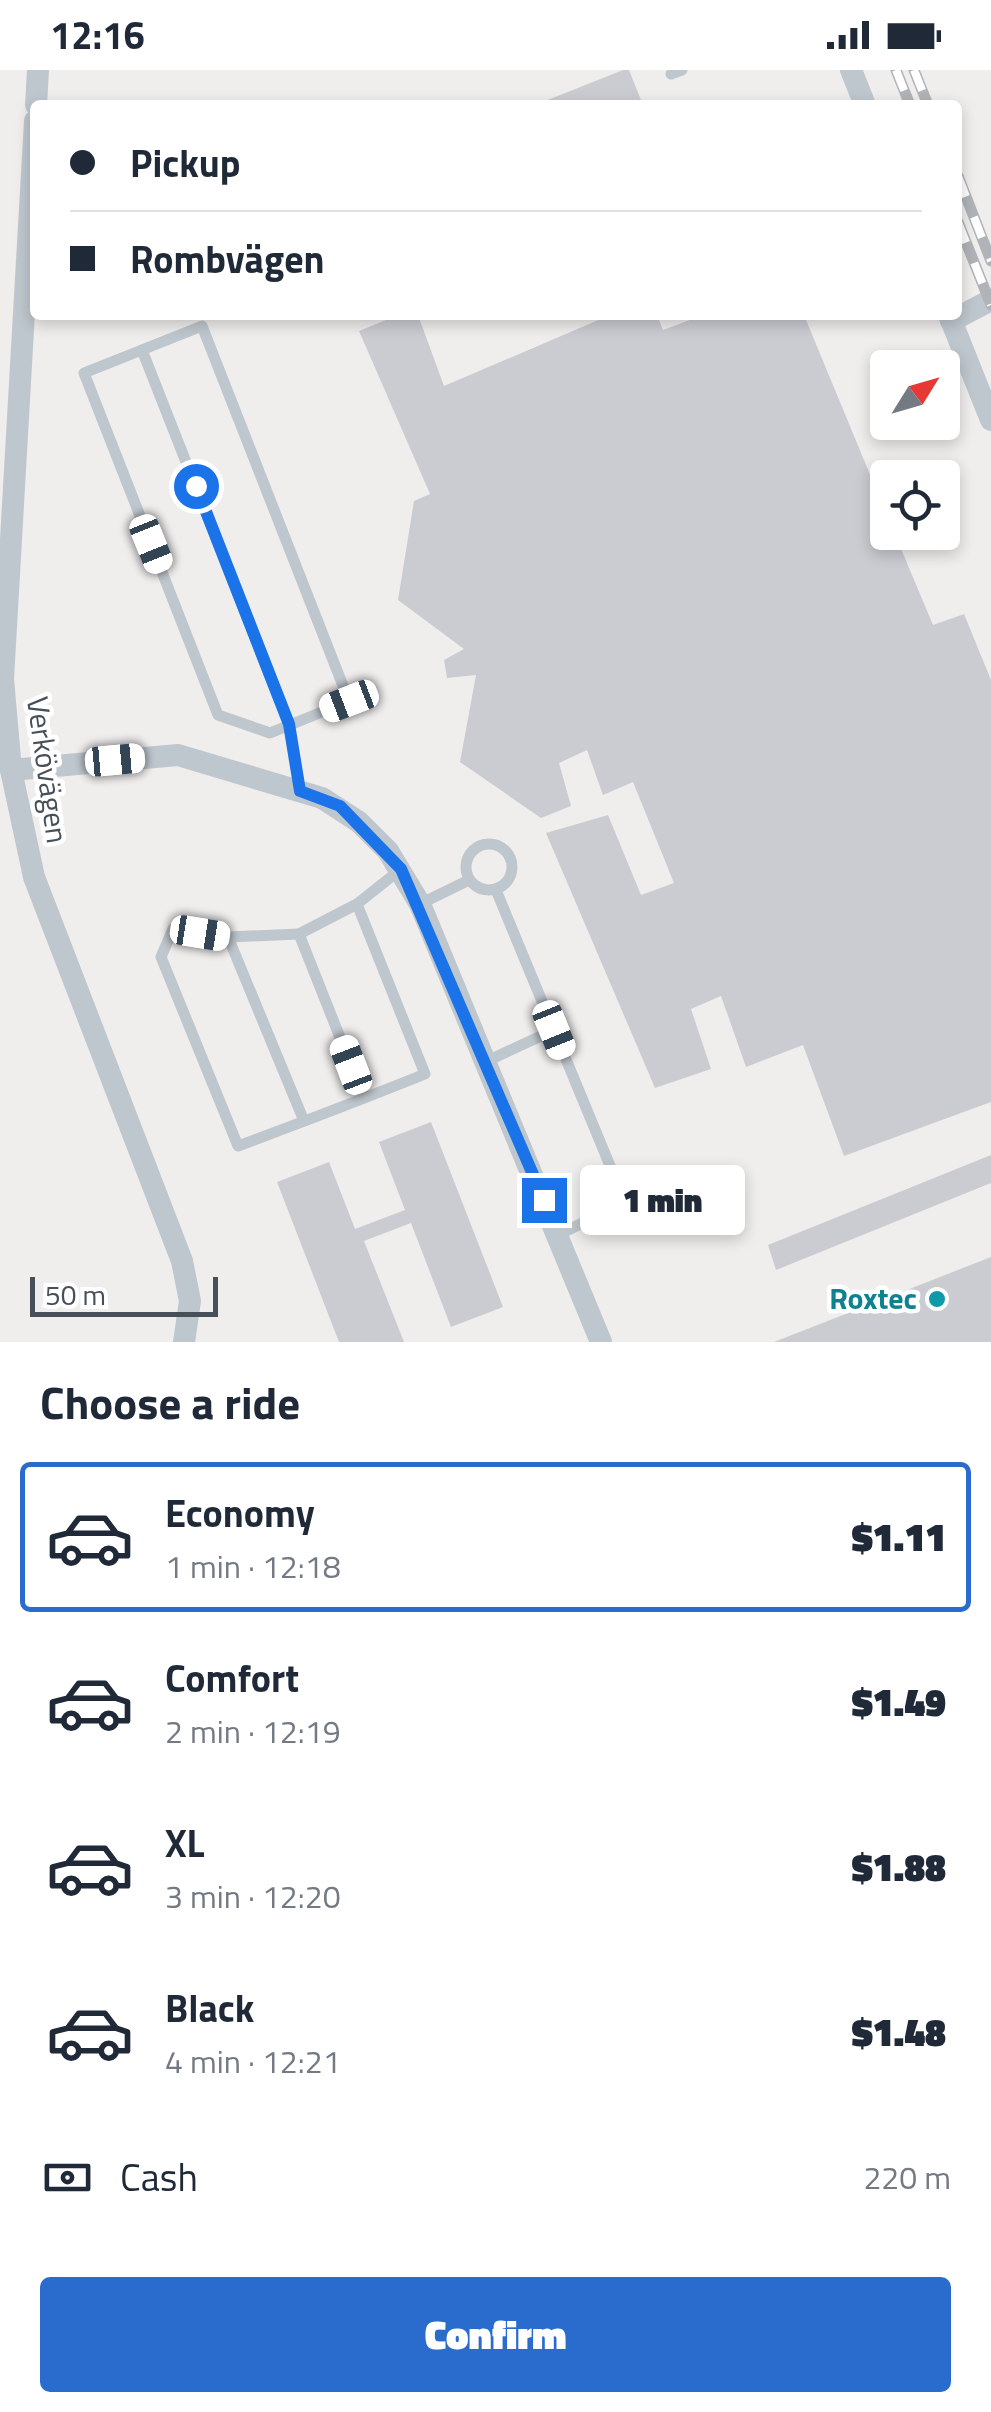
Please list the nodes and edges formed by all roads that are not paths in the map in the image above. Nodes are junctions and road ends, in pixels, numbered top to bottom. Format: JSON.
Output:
{"nodes":[{"id":1,"x":38,"y":70,"type":"edge"},
{"id":2,"x":851,"y":70,"type":"edge"},
{"id":3,"x":36,"y":100,"type":"edge"},
{"id":4,"x":863,"y":100,"type":"edge"},
{"id":5,"x":30,"y":210,"type":"edge"},
{"id":6,"x":991,"y":300,"type":"edge"},
{"id":7,"x":962,"y":313,"type":"edge"},
{"id":8,"x":951,"y":320,"type":"edge"},
{"id":9,"x":142,"y":350,"type":"junction"},
{"id":10,"x":991,"y":420,"type":"edge"},
{"id":11,"x":289,"y":724,"type":"junction"},
{"id":12,"x":12,"y":770,"type":"junction"},
{"id":13,"x":300,"y":791,"type":"junction"},
{"id":14,"x":401,"y":869,"type":"junction"},
{"id":15,"x":469,"y":880,"type":"junction"},
{"id":16,"x":496,"y":890,"type":"junction"},
{"id":17,"x":357,"y":904,"type":"junction"},
{"id":18,"x":420,"y":904,"type":"junction"},
{"id":19,"x":300,"y":934,"type":"junction"},
{"id":20,"x":228,"y":937,"type":"junction"},
{"id":21,"x":554,"y":1030,"type":"junction"},
{"id":22,"x":487,"y":1061,"type":"junction"},
{"id":23,"x":364,"y":1098,"type":"junction"},
{"id":24,"x":304,"y":1121,"type":"junction"},
{"id":25,"x":558,"y":1235,"type":"junction"},
{"id":26,"x":185,"y":1341,"type":"edge"},
{"id":27,"x":600,"y":1342,"type":"edge"}],
"edges":[{"from":1,"to":3,"type":"street"},
{"from":2,"to":4,"type":"street"},
{"from":5,"to":12,"type":"street","name":"Verkövägen"},
{"from":6,"to":7,"type":"street"},
{"from":8,"to":10,"type":"street"},
{"from":9,"to":11,"type":"lane"},
{"from":9,"to":11,"type":"lane"},
{"from":9,"to":11,"type":"lane"},
{"from":11,"to":13,"type":"lane"},
{"from":12,"to":13,"type":"street"},
{"from":12,"to":26,"type":"street","name":"Verkövägen"},
{"from":13,"to":14,"type":"street"},
{"from":14,"to":17,"type":"lane"},
{"from":14,"to":18,"type":"street"},
{"from":15,"to":16,"type":"lane"},
{"from":15,"to":16,"type":"lane"},
{"from":15,"to":18,"type":"lane"},
{"from":16,"to":21,"type":"lane"},
{"from":17,"to":19,"type":"lane"},
{"from":17,"to":23,"type":"lane"},
{"from":18,"to":22,"type":"street"},
{"from":19,"to":20,"type":"lane"},
{"from":19,"to":23,"type":"lane"},
{"from":20,"to":24,"type":"lane"},
{"from":20,"to":24,"type":"lane"},
{"from":21,"to":22,"type":"lane"},
{"from":21,"to":25,"type":"lane"},
{"from":22,"to":25,"type":"street"},
{"from":23,"to":24,"type":"lane"},
{"from":25,"to":27,"type":"street"}]}
